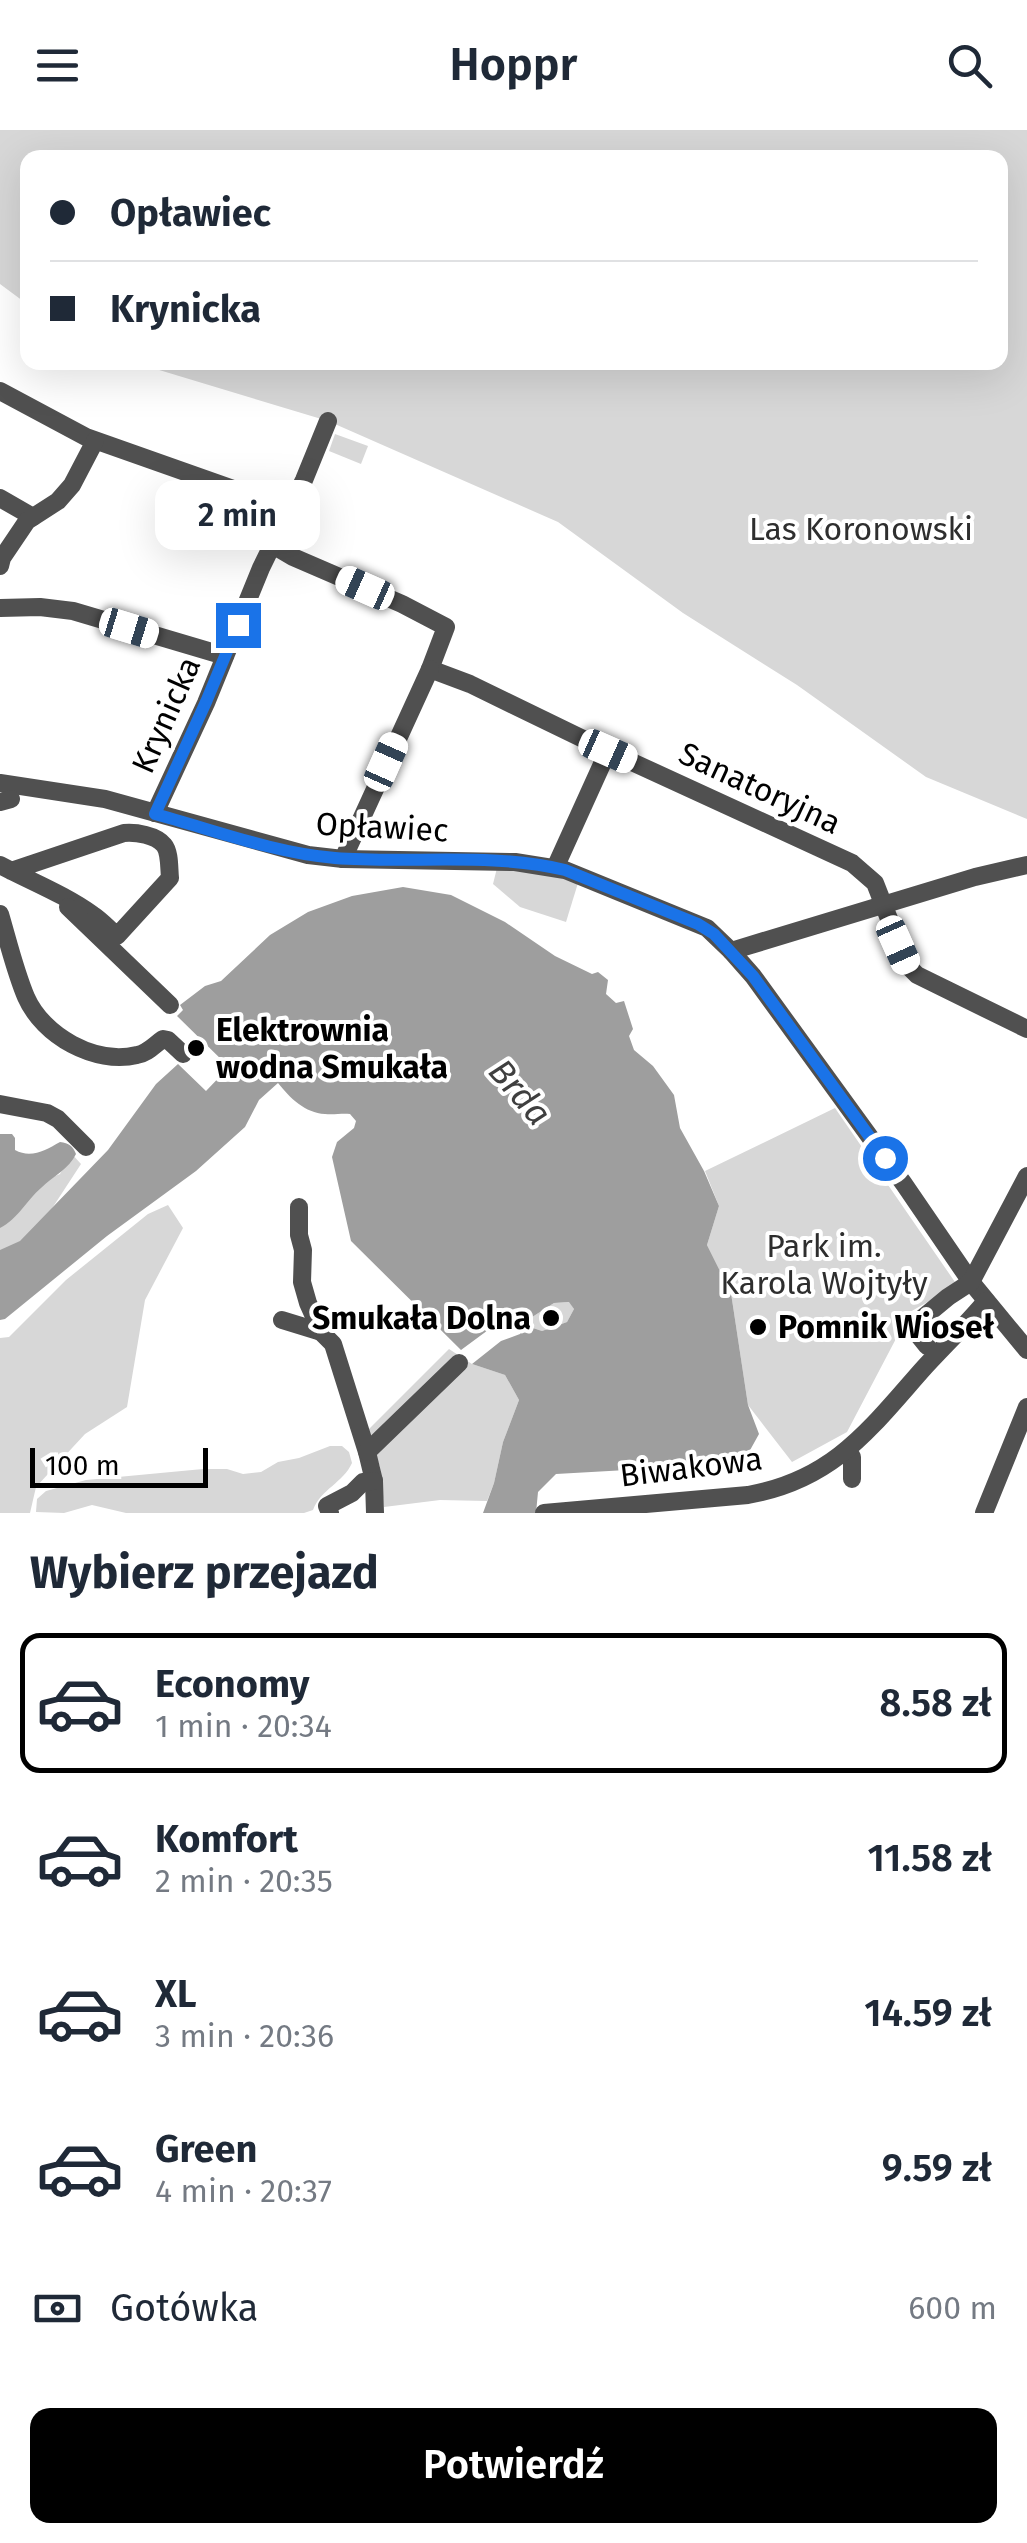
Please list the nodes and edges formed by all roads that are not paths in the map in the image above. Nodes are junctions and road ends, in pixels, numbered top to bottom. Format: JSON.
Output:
{"nodes":[{"id":1,"x":0,"y":391,"type":"edge"},
{"id":2,"x":328,"y":420,"type":"dead end"},
{"id":3,"x":95,"y":440,"type":"junction"},
{"id":4,"x":0,"y":498,"type":"edge"},
{"id":5,"x":290,"y":509,"type":"junction"},
{"id":6,"x":33,"y":517,"type":"junction"},
{"id":7,"x":272,"y":544,"type":"junction"},
{"id":8,"x":0,"y":566,"type":"edge"},
{"id":9,"x":0,"y":608,"type":"edge"},
{"id":10,"x":225,"y":656,"type":"junction"},
{"id":11,"x":430,"y":669,"type":"junction"},
{"id":12,"x":608,"y":751,"type":"junction"},
{"id":13,"x":4,"y":795,"type":"edge"},
{"id":14,"x":155,"y":814,"type":"junction"},
{"id":15,"x":343,"y":858,"type":"junction"},
{"id":16,"x":1027,"y":865,"type":"edge"},
{"id":17,"x":5,"y":868,"type":"edge"},
{"id":18,"x":555,"y":868,"type":"junction"},
{"id":19,"x":62,"y":898,"type":"junction"},
{"id":20,"x":883,"y":904,"type":"junction"},
{"id":21,"x":0,"y":914,"type":"edge"},
{"id":22,"x":732,"y":951,"type":"junction"},
{"id":23,"x":170,"y":1004,"type":"dead end"},
{"id":24,"x":1027,"y":1029,"type":"edge"},
{"id":25,"x":183,"y":1054,"type":"dead end"},
{"id":26,"x":0,"y":1104,"type":"edge"},
{"id":27,"x":86,"y":1146,"type":"dead end"},
{"id":28,"x":1027,"y":1176,"type":"edge"},
{"id":29,"x":298,"y":1207,"type":"dead end"},
{"id":30,"x":971,"y":1282,"type":"junction"},
{"id":31,"x":986,"y":1301,"type":"junction"},
{"id":32,"x":282,"y":1320,"type":"dead end"},
{"id":33,"x":322,"y":1332,"type":"junction"},
{"id":34,"x":927,"y":1346,"type":"dead end"},
{"id":35,"x":1027,"y":1350,"type":"edge"},
{"id":36,"x":459,"y":1363,"type":"dead end"},
{"id":37,"x":1027,"y":1407,"type":"edge"},
{"id":38,"x":847,"y":1450,"type":"junction"},
{"id":39,"x":367,"y":1452,"type":"junction"},
{"id":40,"x":852,"y":1479,"type":"dead end"},
{"id":41,"x":374,"y":1480,"type":"junction"},
{"id":42,"x":570,"y":1511,"type":"edge"},
{"id":43,"x":330,"y":1513,"type":"edge"},
{"id":44,"x":375,"y":1513,"type":"edge"},
{"id":45,"x":544,"y":1513,"type":"edge"},
{"id":46,"x":984,"y":1513,"type":"edge"}],
"edges":[{"from":1,"to":3,"type":"street"},
{"from":2,"to":5,"type":"street","name":"Krynicka"},
{"from":3,"to":5,"type":"street"},
{"from":3,"to":6,"type":"street"},
{"from":4,"to":6,"type":"street"},
{"from":5,"to":7,"type":"street","name":"Krynicka"},
{"from":6,"to":8,"type":"street"},
{"from":7,"to":10,"type":"street","name":"Krynicka"},
{"from":7,"to":11,"type":"street"},
{"from":9,"to":10,"type":"street"},
{"from":10,"to":14,"type":"street","name":"Krynicka"},
{"from":11,"to":12,"type":"street","name":"Sanatoryjna"},
{"from":11,"to":15,"type":"street"},
{"from":12,"to":18,"type":"street"},
{"from":12,"to":20,"type":"street","name":"Sanatoryjna"},
{"from":13,"to":14,"type":"street","name":"Opławiec"},
{"from":14,"to":15,"type":"street","name":"Opławiec"},
{"from":15,"to":18,"type":"street","name":"Opławiec"},
{"from":16,"to":20,"type":"street"},
{"from":17,"to":19,"type":"street"},
{"from":17,"to":19,"type":"street"},
{"from":18,"to":22,"type":"street","name":"Opławiec"},
{"from":19,"to":23,"type":"street"},
{"from":20,"to":22,"type":"street"},
{"from":20,"to":24,"type":"street","name":"Sanatoryjna"},
{"from":21,"to":25,"type":"street"},
{"from":22,"to":30,"type":"street","name":"Opławiec"},
{"from":26,"to":27,"type":"street"},
{"from":28,"to":30,"type":"street"},
{"from":29,"to":33,"type":"street"},
{"from":30,"to":31,"type":"street","name":"Opławiec"},
{"from":30,"to":34,"type":"street"},
{"from":31,"to":35,"type":"street","name":"Opławiec"},
{"from":31,"to":38,"type":"street","name":"Biwakowa"},
{"from":32,"to":33,"type":"street"},
{"from":33,"to":39,"type":"street"},
{"from":36,"to":39,"type":"street"},
{"from":37,"to":46,"type":"street"},
{"from":38,"to":40,"type":"street"},
{"from":38,"to":42,"type":"street","name":"Biwakowa"},
{"from":39,"to":41,"type":"street"},
{"from":41,"to":43,"type":"street"},
{"from":41,"to":44,"type":"street"},
{"from":42,"to":45,"type":"street","name":"Biwakowa"}]}
